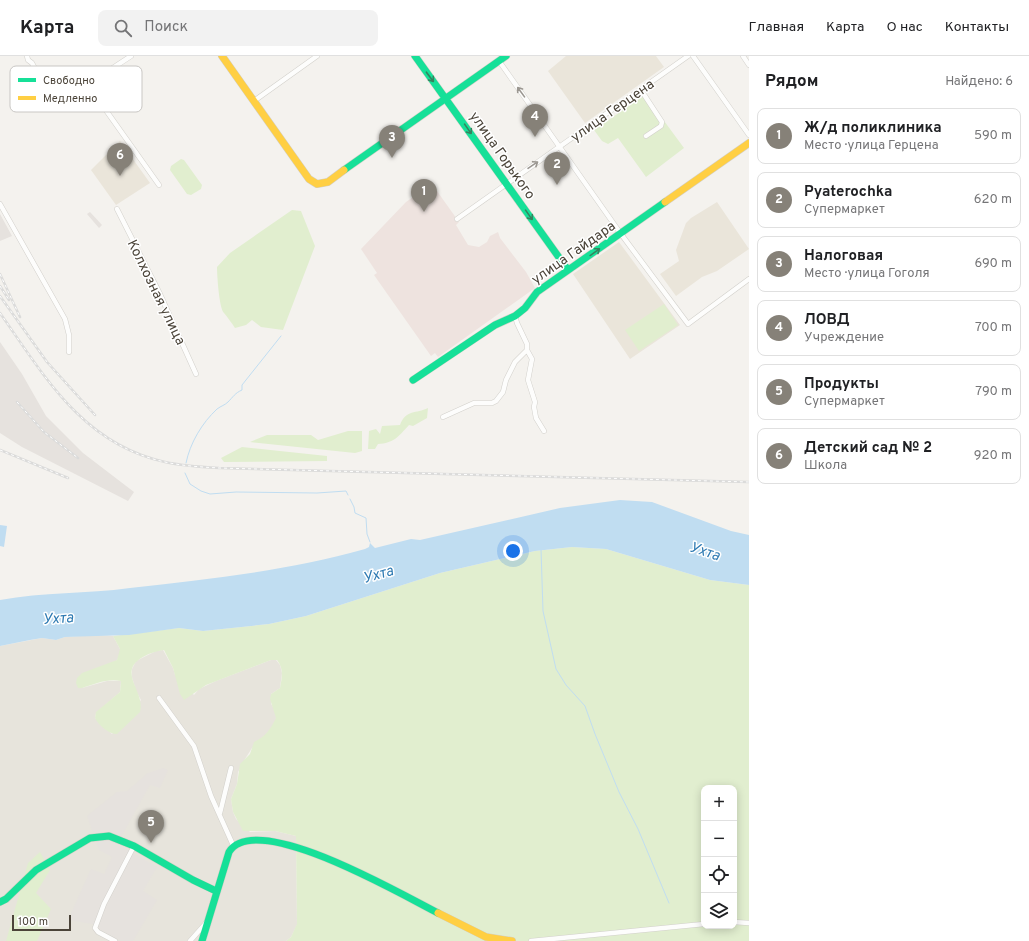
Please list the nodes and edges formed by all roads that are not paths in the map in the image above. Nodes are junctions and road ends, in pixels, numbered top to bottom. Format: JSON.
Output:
{"nodes":[{"id":1,"x":27,"y":56,"type":"edge"},
{"id":2,"x":131,"y":56,"type":"edge"},
{"id":3,"x":222,"y":56,"type":"edge"},
{"id":4,"x":316,"y":56,"type":"edge"},
{"id":5,"x":415,"y":56,"type":"edge"},
{"id":6,"x":506,"y":56,"type":"edge"},
{"id":7,"x":688,"y":56,"type":"edge"},
{"id":8,"x":693,"y":56,"type":"edge"},
{"id":9,"x":743,"y":56,"type":"edge"},
{"id":10,"x":497,"y":58,"type":"edge"},
{"id":11,"x":749,"y":65,"type":"edge"},
{"id":12,"x":34,"y":66,"type":"edge"},
{"id":13,"x":116,"y":66,"type":"edge"},
{"id":14,"x":640,"y":90,"type":"junction"},
{"id":15,"x":446,"y":98,"type":"junction"},
{"id":16,"x":254,"y":101,"type":"junction"},
{"id":17,"x":107,"y":112,"type":"edge"},
{"id":18,"x":646,"y":136,"type":"dead end"},
{"id":19,"x":749,"y":136,"type":"edge"},
{"id":20,"x":749,"y":143,"type":"edge"},
{"id":21,"x":560,"y":147,"type":"junction"},
{"id":22,"x":506,"y":183,"type":"junction"},
{"id":23,"x":159,"y":185,"type":"dead end"},
{"id":24,"x":0,"y":204,"type":"edge"},
{"id":25,"x":117,"y":209,"type":"dead end"},
{"id":26,"x":457,"y":219,"type":"dead end"},
{"id":27,"x":621,"y":234,"type":"junction"},
{"id":28,"x":568,"y":270,"type":"junction"},
{"id":29,"x":749,"y":279,"type":"edge"},
{"id":30,"x":515,"y":316,"type":"junction"},
{"id":31,"x":527,"y":350,"type":"junction"},
{"id":32,"x":69,"y":352,"type":"dead end"},
{"id":33,"x":196,"y":374,"type":"dead end"},
{"id":34,"x":413,"y":380,"type":"dead end"},
{"id":35,"x":443,"y":417,"type":"dead end"},
{"id":36,"x":544,"y":431,"type":"dead end"},
{"id":37,"x":159,"y":698,"type":"dead end"},
{"id":38,"x":231,"y":768,"type":"dead end"},
{"id":39,"x":220,"y":813,"type":"junction"},
{"id":40,"x":234,"y":845,"type":"junction"},
{"id":41,"x":134,"y":846,"type":"junction"},
{"id":42,"x":216,"y":891,"type":"junction"},
{"id":43,"x":0,"y":902,"type":"edge"},
{"id":44,"x":209,"y":919,"type":"junction"},
{"id":45,"x":737,"y":922,"type":"edge"},
{"id":46,"x":749,"y":923,"type":"edge"},
{"id":47,"x":701,"y":924,"type":"edge"},
{"id":48,"x":115,"y":941,"type":"edge"},
{"id":49,"x":190,"y":941,"type":"edge"},
{"id":50,"x":202,"y":941,"type":"edge"},
{"id":51,"x":512,"y":941,"type":"edge"},
{"id":52,"x":531,"y":941,"type":"edge"}],
"edges":[{"from":1,"to":12,"type":"street"},
{"from":2,"to":13,"type":"street"},
{"from":3,"to":16,"type":"street"},
{"from":4,"to":16,"type":"street"},
{"from":5,"to":15,"type":"street","name":"улица Горького","one_way":true},
{"from":6,"to":10,"type":"street"},
{"from":7,"to":14,"type":"street","name":"улица Герцена"},
{"from":8,"to":19,"type":"street"},
{"from":9,"to":11,"type":"street"},
{"from":10,"to":15,"type":"street"},
{"from":21,"to":10,"type":"street","one_way":true},
{"from":14,"to":18,"type":"street"},
{"from":14,"to":21,"type":"street","name":"улица Герцена"},
{"from":15,"to":16,"type":"street"},
{"from":15,"to":22,"type":"street","name":"улица Горького","one_way":true},
{"from":17,"to":23,"type":"street"},
{"from":20,"to":27,"type":"street","name":"улица Гайдара"},
{"from":22,"to":21,"type":"street","name":"улица Герцена","one_way":true},
{"from":21,"to":27,"type":"street"},
{"from":22,"to":26,"type":"street","name":"улица Герцена"},
{"from":22,"to":28,"type":"street","name":"улица Горького","one_way":true},
{"from":24,"to":32,"type":"street"},
{"from":25,"to":33,"type":"street","name":"Колхозная улица"},
{"from":28,"to":27,"type":"street","name":"улица Гайдара","one_way":true},
{"from":27,"to":29,"type":"street"},
{"from":28,"to":30,"type":"street","name":"улица Гайдара"},
{"from":30,"to":31,"type":"street"},
{"from":30,"to":34,"type":"street","name":"улица Гайдара"},
{"from":31,"to":35,"type":"street"},
{"from":31,"to":36,"type":"street"},
{"from":37,"to":39,"type":"street"},
{"from":38,"to":39,"type":"street"},
{"from":39,"to":40,"type":"street"},
{"from":40,"to":42,"type":"street"},
{"from":40,"to":51,"type":"street"},
{"from":41,"to":42,"type":"street"},
{"from":41,"to":43,"type":"street"},
{"from":41,"to":48,"type":"street"},
{"from":42,"to":44,"type":"street"},
{"from":44,"to":49,"type":"street"},
{"from":44,"to":50,"type":"street"},
{"from":45,"to":46,"type":"street"},
{"from":47,"to":52,"type":"street"}]}
